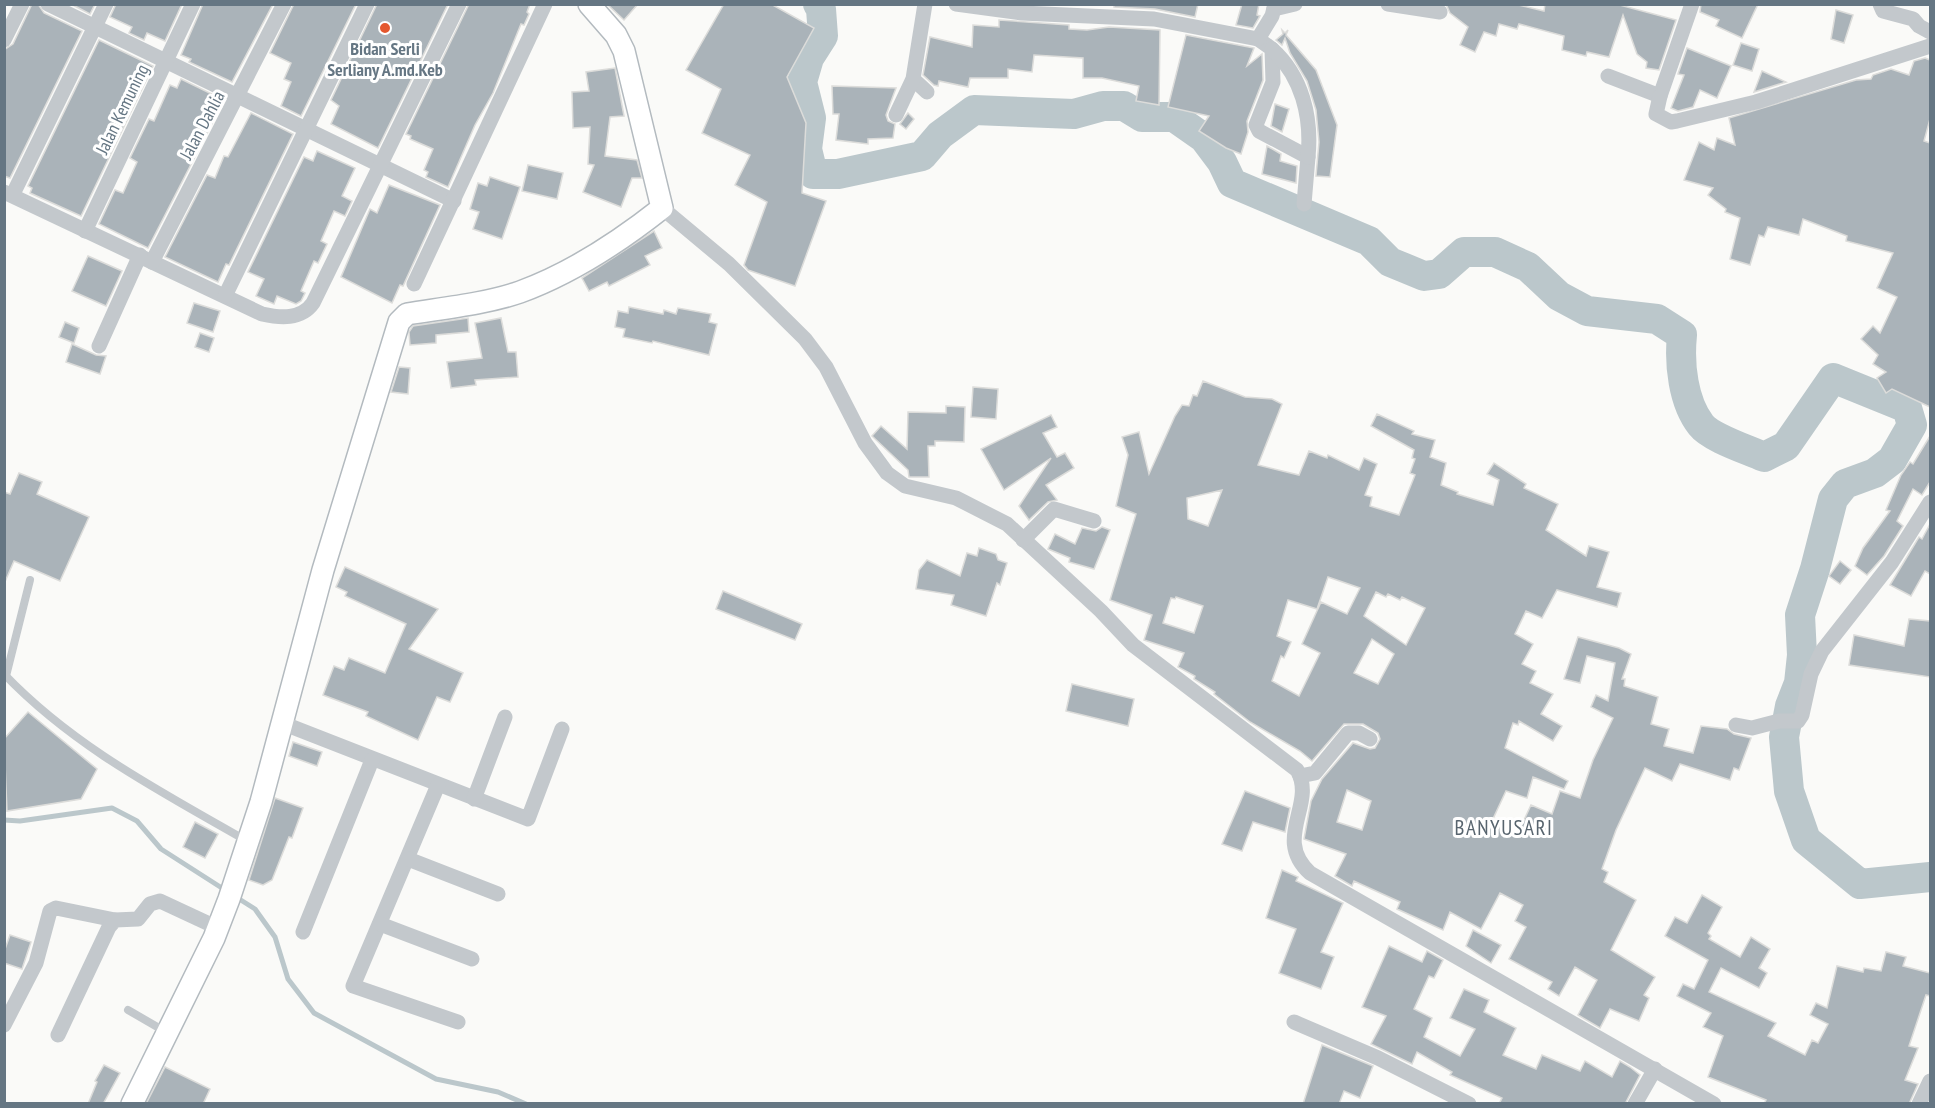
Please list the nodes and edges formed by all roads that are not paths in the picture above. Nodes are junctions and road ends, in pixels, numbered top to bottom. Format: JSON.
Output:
{"nodes":[{"id":1,"x":22,"y":4,"type":"edge"},
{"id":2,"x":48,"y":4,"type":"edge"},
{"id":3,"x":106,"y":4,"type":"edge"},
{"id":4,"x":193,"y":4,"type":"edge"},
{"id":5,"x":284,"y":4,"type":"edge"},
{"id":6,"x":368,"y":4,"type":"edge"},
{"id":7,"x":459,"y":4,"type":"edge"},
{"id":8,"x":545,"y":4,"type":"edge"},
{"id":9,"x":589,"y":4,"type":"edge"},
{"id":10,"x":925,"y":4,"type":"edge"},
{"id":11,"x":956,"y":4,"type":"edge"},
{"id":12,"x":1295,"y":4,"type":"edge"},
{"id":13,"x":1388,"y":4,"type":"edge"},
{"id":14,"x":1692,"y":4,"type":"edge"},
{"id":15,"x":1880,"y":4,"type":"edge"},
{"id":16,"x":1274,"y":7,"type":"edge"},
{"id":17,"x":1440,"y":12,"type":"dead end"},
{"id":18,"x":95,"y":27,"type":"junction"},
{"id":19,"x":1930,"y":32,"type":"edge"},
{"id":20,"x":1258,"y":39,"type":"junction"},
{"id":21,"x":4,"y":40,"type":"edge"},
{"id":22,"x":1930,"y":46,"type":"edge"},
{"id":23,"x":1272,"y":49,"type":"junction"},
{"id":24,"x":166,"y":62,"type":"junction"},
{"id":25,"x":1608,"y":76,"type":"dead end"},
{"id":26,"x":913,"y":79,"type":"junction"},
{"id":27,"x":927,"y":92,"type":"dead end"},
{"id":28,"x":1660,"y":96,"type":"junction"},
{"id":29,"x":238,"y":97,"type":"junction"},
{"id":30,"x":896,"y":115,"type":"dead end"},
{"id":31,"x":306,"y":130,"type":"junction"},
{"id":32,"x":1308,"y":157,"type":"junction"},
{"id":33,"x":379,"y":166,"type":"junction"},
{"id":34,"x":9,"y":193,"type":"edge"},
{"id":35,"x":454,"y":201,"type":"junction"},
{"id":36,"x":1304,"y":204,"type":"dead end"},
{"id":37,"x":662,"y":208,"type":"junction"},
{"id":38,"x":85,"y":231,"type":"junction"},
{"id":39,"x":146,"y":259,"type":"junction"},
{"id":40,"x":414,"y":284,"type":"dead end"},
{"id":41,"x":225,"y":296,"type":"junction"},
{"id":42,"x":99,"y":345,"type":"dead end"},
{"id":43,"x":1930,"y":502,"type":"edge"},
{"id":44,"x":1094,"y":521,"type":"dead end"},
{"id":45,"x":1926,"y":524,"type":"edge"},
{"id":46,"x":1023,"y":540,"type":"junction"},
{"id":47,"x":30,"y":580,"type":"dead end"},
{"id":48,"x":5,"y":675,"type":"edge"},
{"id":49,"x":505,"y":717,"type":"dead end"},
{"id":50,"x":282,"y":723,"type":"junction"},
{"id":51,"x":1736,"y":725,"type":"dead end"},
{"id":52,"x":562,"y":729,"type":"dead end"},
{"id":53,"x":1370,"y":739,"type":"dead end"},
{"id":54,"x":372,"y":760,"type":"junction"},
{"id":55,"x":1300,"y":776,"type":"junction"},
{"id":56,"x":438,"y":785,"type":"junction"},
{"id":57,"x":474,"y":798,"type":"junction"},
{"id":58,"x":248,"y":842,"type":"junction"},
{"id":59,"x":408,"y":859,"type":"junction"},
{"id":60,"x":498,"y":894,"type":"dead end"},
{"id":61,"x":115,"y":920,"type":"junction"},
{"id":62,"x":380,"y":924,"type":"junction"},
{"id":63,"x":218,"y":928,"type":"junction"},
{"id":64,"x":303,"y":932,"type":"dead end"},
{"id":65,"x":472,"y":959,"type":"dead end"},
{"id":66,"x":128,"y":1010,"type":"dead end"},
{"id":67,"x":458,"y":1022,"type":"dead end"},
{"id":68,"x":1294,"y":1022,"type":"dead end"},
{"id":69,"x":4,"y":1025,"type":"edge"},
{"id":70,"x":167,"y":1033,"type":"junction"},
{"id":71,"x":58,"y":1035,"type":"dead end"},
{"id":72,"x":1655,"y":1069,"type":"junction"},
{"id":73,"x":1930,"y":1081,"type":"edge"},
{"id":74,"x":132,"y":1104,"type":"edge"},
{"id":75,"x":1469,"y":1104,"type":"edge"},
{"id":76,"x":1635,"y":1104,"type":"edge"},
{"id":77,"x":1714,"y":1104,"type":"edge"},
{"id":78,"x":1919,"y":1104,"type":"edge"}],
"edges":[{"from":1,"to":21,"type":"street"},
{"from":2,"to":18,"type":"street"},
{"from":3,"to":18,"type":"street"},
{"from":4,"to":24,"type":"street","name":"Jalan Kemuning"},
{"from":5,"to":29,"type":"street","name":"Jalan Dahlia"},
{"from":6,"to":31,"type":"street"},
{"from":7,"to":33,"type":"street"},
{"from":8,"to":35,"type":"street"},
{"from":9,"to":37,"type":"street"},
{"from":10,"to":26,"type":"street"},
{"from":11,"to":20,"type":"street"},
{"from":12,"to":16,"type":"street"},
{"from":13,"to":17,"type":"street"},
{"from":14,"to":28,"type":"street"},
{"from":15,"to":19,"type":"street"},
{"from":16,"to":20,"type":"street"},
{"from":18,"to":24,"type":"street"},
{"from":18,"to":34,"type":"street"},
{"from":20,"to":23,"type":"street"},
{"from":22,"to":28,"type":"street"},
{"from":23,"to":32,"type":"street"},
{"from":23,"to":32,"type":"street"},
{"from":24,"to":29,"type":"street"},
{"from":24,"to":38,"type":"street","name":"Jalan Kemuning"},
{"from":25,"to":28,"type":"street"},
{"from":26,"to":27,"type":"street"},
{"from":26,"to":30,"type":"street"},
{"from":29,"to":31,"type":"street"},
{"from":29,"to":39,"type":"street","name":"Jalan Dahlia"},
{"from":31,"to":33,"type":"street"},
{"from":31,"to":41,"type":"street"},
{"from":32,"to":36,"type":"street"},
{"from":33,"to":35,"type":"street"},
{"from":33,"to":41,"type":"street"},
{"from":34,"to":38,"type":"street"},
{"from":35,"to":40,"type":"street"},
{"from":37,"to":46,"type":"street"},
{"from":37,"to":50,"type":"street"},
{"from":38,"to":39,"type":"street"},
{"from":39,"to":41,"type":"street"},
{"from":39,"to":42,"type":"street","name":"Jalan Dahlia"},
{"from":43,"to":45,"type":"street"},
{"from":44,"to":46,"type":"street"},
{"from":45,"to":51,"type":"street"},
{"from":46,"to":55,"type":"street"},
{"from":47,"to":48,"type":"lane"},
{"from":48,"to":58,"type":"lane"},
{"from":49,"to":57,"type":"street"},
{"from":50,"to":54,"type":"street"},
{"from":50,"to":58,"type":"street"},
{"from":52,"to":57,"type":"street"},
{"from":53,"to":55,"type":"street"},
{"from":54,"to":56,"type":"street"},
{"from":54,"to":64,"type":"street"},
{"from":55,"to":72,"type":"street"},
{"from":56,"to":57,"type":"street"},
{"from":56,"to":59,"type":"street"},
{"from":58,"to":63,"type":"street"},
{"from":59,"to":60,"type":"street"},
{"from":59,"to":62,"type":"street"},
{"from":61,"to":63,"type":"street"},
{"from":61,"to":69,"type":"street"},
{"from":61,"to":71,"type":"street"},
{"from":62,"to":65,"type":"street"},
{"from":62,"to":67,"type":"street"},
{"from":63,"to":70,"type":"street"},
{"from":66,"to":70,"type":"lane"},
{"from":68,"to":75,"type":"street"},
{"from":70,"to":74,"type":"street"},
{"from":72,"to":76,"type":"street"},
{"from":72,"to":77,"type":"street"},
{"from":73,"to":78,"type":"street"}]}
